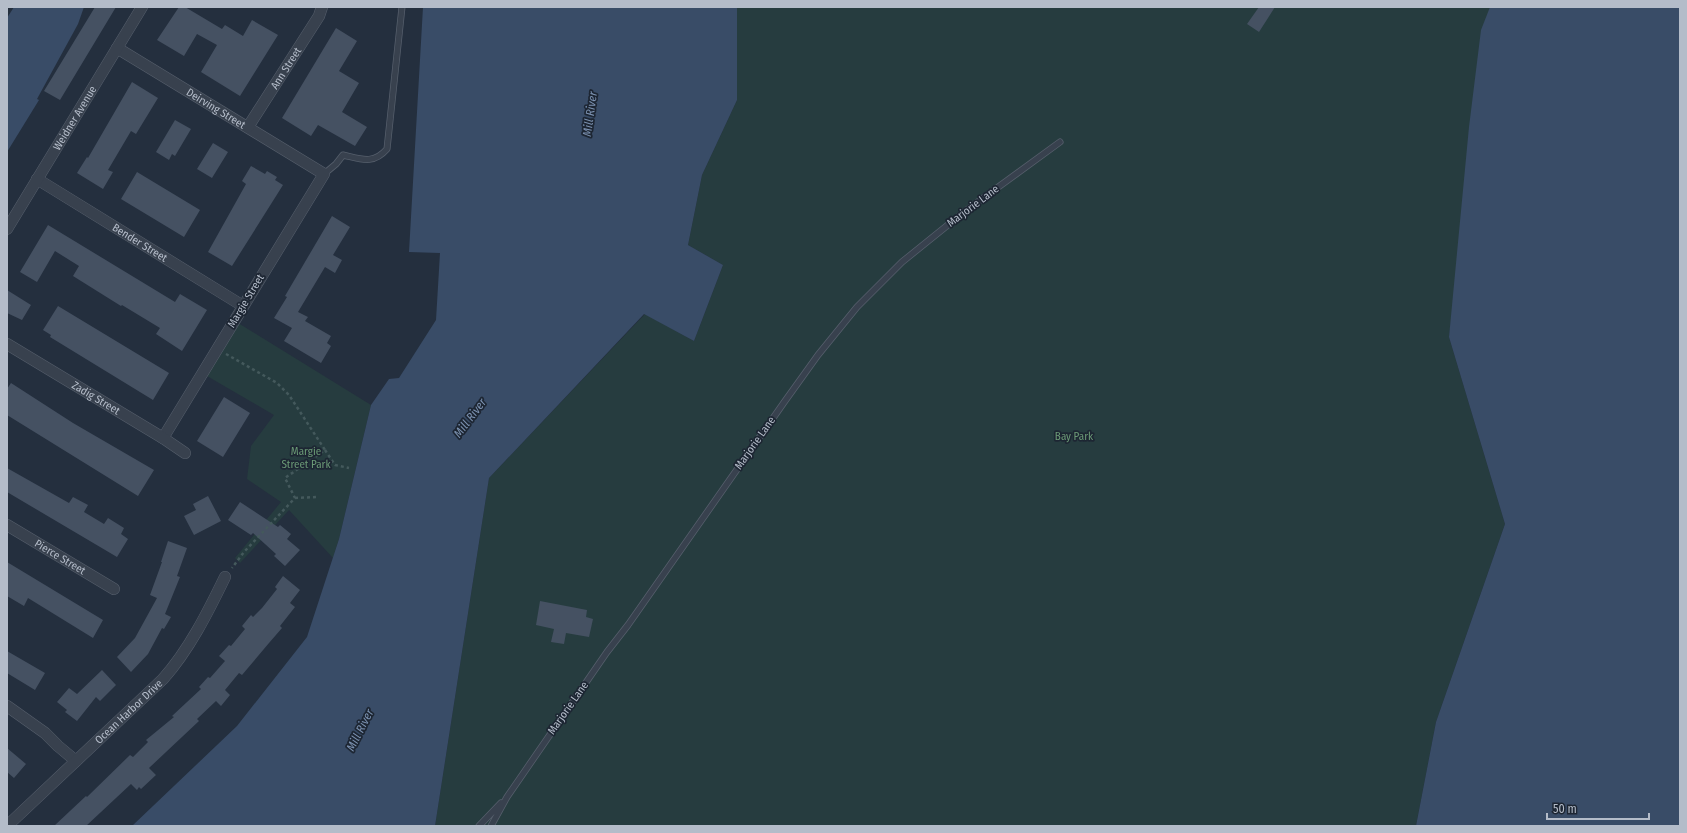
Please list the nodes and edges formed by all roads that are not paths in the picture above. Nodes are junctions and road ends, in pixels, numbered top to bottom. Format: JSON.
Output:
{"nodes":[{"id":1,"x":142,"y":7,"type":"edge"},
{"id":2,"x":322,"y":7,"type":"edge"},
{"id":3,"x":402,"y":7,"type":"edge"},
{"id":4,"x":117,"y":48,"type":"junction"},
{"id":5,"x":248,"y":127,"type":"junction"},
{"id":6,"x":1060,"y":142,"type":"dead end"},
{"id":7,"x":319,"y":171,"type":"junction"},
{"id":8,"x":37,"y":180,"type":"junction"},
{"id":9,"x":7,"y":229,"type":"edge"},
{"id":10,"x":243,"y":306,"type":"junction"},
{"id":11,"x":7,"y":344,"type":"edge"},
{"id":12,"x":163,"y":438,"type":"junction"},
{"id":13,"x":185,"y":453,"type":"dead end"},
{"id":14,"x":7,"y":525,"type":"edge"},
{"id":15,"x":225,"y":577,"type":"road end"},
{"id":16,"x":114,"y":589,"type":"dead end"},
{"id":17,"x":7,"y":706,"type":"edge"},
{"id":18,"x":76,"y":761,"type":"junction"},
{"id":19,"x":507,"y":797,"type":"junction"},
{"id":20,"x":7,"y":826,"type":"edge"},
{"id":21,"x":479,"y":826,"type":"edge"},
{"id":22,"x":492,"y":826,"type":"edge"}],
"edges":[{"from":1,"to":4,"type":"street","name":"Weidner Avenue"},
{"from":2,"to":5,"type":"street","name":"Ann Street"},
{"from":3,"to":7,"type":"lane"},
{"from":4,"to":5,"type":"street","name":"Deirving Street"},
{"from":4,"to":8,"type":"street","name":"Weidner Avenue"},
{"from":5,"to":7,"type":"street","name":"Deirving Street"},
{"from":6,"to":19,"type":"lane","name":"Marjorie Lane"},
{"from":7,"to":10,"type":"street","name":"Margie Street"},
{"from":8,"to":9,"type":"street","name":"Weidner Avenue"},
{"from":8,"to":10,"type":"street","name":"Bender Street"},
{"from":10,"to":12,"type":"street","name":"Margie Street"},
{"from":11,"to":12,"type":"street","name":"Zadig Street"},
{"from":12,"to":13,"type":"street","name":"Zadig Street"},
{"from":14,"to":16,"type":"street","name":"Pierce Street"},
{"from":15,"to":18,"type":"street","name":"Ocean Harbor Drive"},
{"from":17,"to":18,"type":"street"},
{"from":18,"to":20,"type":"street","name":"Ocean Harbor Drive"},
{"from":19,"to":21,"type":"lane","name":"Marjorie Lane"},
{"from":19,"to":22,"type":"lane","name":"Marjorie Lane"}]}
